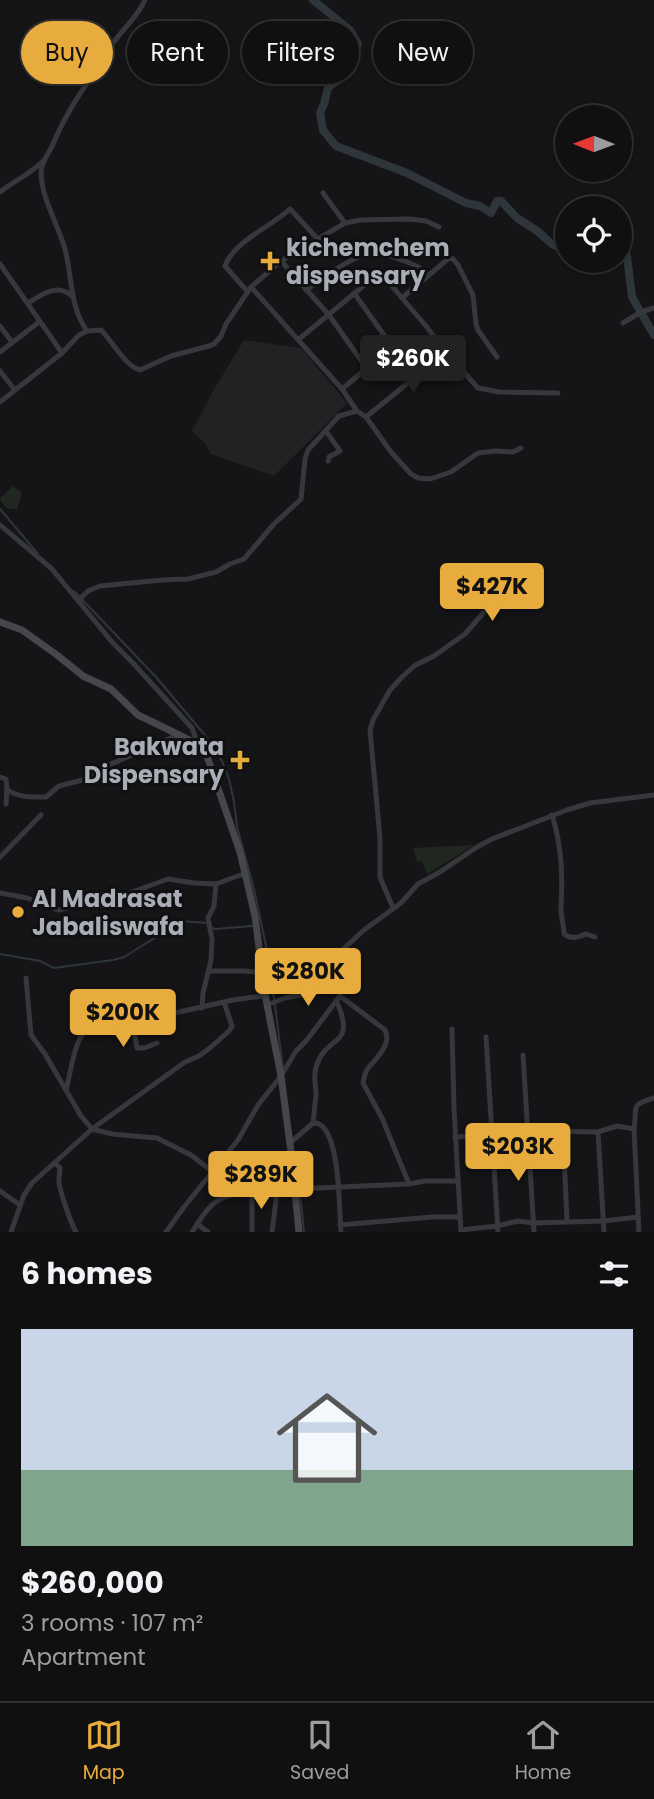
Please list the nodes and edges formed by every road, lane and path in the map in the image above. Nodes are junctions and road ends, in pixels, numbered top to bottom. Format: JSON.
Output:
{"nodes":[{"id":1,"x":145,"y":0,"type":"edge"},
{"id":2,"x":42,"y":162,"type":"junction"},
{"id":3,"x":0,"y":191,"type":"edge"},
{"id":4,"x":323,"y":193,"type":"dead end"},
{"id":5,"x":345,"y":223,"type":"junction"},
{"id":6,"x":439,"y":228,"type":"dead end"},
{"id":7,"x":317,"y":239,"type":"junction"},
{"id":8,"x":281,"y":261,"type":"junction"},
{"id":9,"x":0,"y":264,"type":"edge"},
{"id":10,"x":428,"y":275,"type":"junction"},
{"id":11,"x":249,"y":289,"type":"junction"},
{"id":12,"x":306,"y":290,"type":"junction"},
{"id":13,"x":354,"y":292,"type":"junction"},
{"id":14,"x":73,"y":297,"type":"junction"},
{"id":15,"x":402,"y":298,"type":"junction"},
{"id":16,"x":29,"y":303,"type":"junction"},
{"id":17,"x":654,"y":308,"type":"edge"},
{"id":18,"x":329,"y":315,"type":"junction"},
{"id":19,"x":39,"y":322,"type":"junction"},
{"id":20,"x":623,"y":323,"type":"dead end"},
{"id":21,"x":0,"y":326,"type":"edge"},
{"id":22,"x":87,"y":331,"type":"junction"},
{"id":23,"x":299,"y":339,"type":"junction"},
{"id":24,"x":12,"y":342,"type":"junction"},
{"id":25,"x":0,"y":352,"type":"edge"},
{"id":26,"x":446,"y":352,"type":"junction"},
{"id":27,"x":62,"y":353,"type":"junction"},
{"id":28,"x":497,"y":357,"type":"dead end"},
{"id":29,"x":367,"y":369,"type":"junction"},
{"id":30,"x":0,"y":372,"type":"edge"},
{"id":31,"x":14,"y":389,"type":"junction"},
{"id":32,"x":342,"y":389,"type":"junction"},
{"id":33,"x":558,"y":393,"type":"dead end"},
{"id":34,"x":0,"y":402,"type":"edge"},
{"id":35,"x":358,"y":411,"type":"junction"},
{"id":36,"x":366,"y":417,"type":"junction"},
{"id":37,"x":326,"y":431,"type":"junction"},
{"id":38,"x":521,"y":448,"type":"dead end"},
{"id":39,"x":328,"y":461,"type":"dead end"},
{"id":40,"x":0,"y":525,"type":"edge"},
{"id":41,"x":494,"y":598,"type":"dead end"},
{"id":42,"x":78,"y":601,"type":"junction"},
{"id":43,"x":0,"y":622,"type":"edge"},
{"id":44,"x":178,"y":735,"type":"junction"},
{"id":45,"x":199,"y":745,"type":"junction"},
{"id":46,"x":0,"y":777,"type":"edge"},
{"id":47,"x":7,"y":789,"type":"junction"},
{"id":48,"x":654,"y":795,"type":"edge"},
{"id":49,"x":6,"y":804,"type":"dead end"},
{"id":50,"x":41,"y":815,"type":"dead end"},
{"id":51,"x":552,"y":815,"type":"junction"},
{"id":52,"x":0,"y":857,"type":"edge"},
{"id":53,"x":246,"y":873,"type":"junction"},
{"id":54,"x":216,"y":884,"type":"junction"},
{"id":55,"x":0,"y":893,"type":"edge"},
{"id":56,"x":393,"y":908,"type":"junction"},
{"id":57,"x":595,"y":937,"type":"dead end"},
{"id":58,"x":209,"y":971,"type":"junction"},
{"id":59,"x":262,"y":973,"type":"junction"},
{"id":60,"x":26,"y":978,"type":"dead end"},
{"id":61,"x":326,"y":985,"type":"junction"},
{"id":62,"x":265,"y":993,"type":"junction"},
{"id":63,"x":338,"y":998,"type":"junction"},
{"id":64,"x":224,"y":1002,"type":"junction"},
{"id":65,"x":267,"y":1005,"type":"junction"},
{"id":66,"x":202,"y":1008,"type":"junction"},
{"id":67,"x":132,"y":1019,"type":"junction"},
{"id":68,"x":452,"y":1029,"type":"dead end"},
{"id":69,"x":486,"y":1037,"type":"dead end"},
{"id":70,"x":157,"y":1043,"type":"dead end"},
{"id":71,"x":523,"y":1055,"type":"dead end"},
{"id":72,"x":280,"y":1072,"type":"junction"},
{"id":73,"x":66,"y":1090,"type":"junction"},
{"id":74,"x":654,"y":1098,"type":"edge"},
{"id":75,"x":313,"y":1123,"type":"junction"},
{"id":76,"x":92,"y":1129,"type":"junction"},
{"id":77,"x":634,"y":1129,"type":"junction"},
{"id":78,"x":526,"y":1131,"type":"junction"},
{"id":79,"x":563,"y":1131,"type":"junction"},
{"id":80,"x":598,"y":1132,"type":"junction"},
{"id":81,"x":491,"y":1134,"type":"junction"},
{"id":82,"x":455,"y":1137,"type":"junction"},
{"id":83,"x":290,"y":1143,"type":"junction"},
{"id":84,"x":55,"y":1163,"type":"junction"},
{"id":85,"x":213,"y":1172,"type":"junction"},
{"id":86,"x":458,"y":1181,"type":"junction"},
{"id":87,"x":409,"y":1184,"type":"junction"},
{"id":88,"x":338,"y":1187,"type":"junction"},
{"id":89,"x":296,"y":1190,"type":"junction"},
{"id":90,"x":0,"y":1191,"type":"edge"},
{"id":91,"x":276,"y":1192,"type":"junction"},
{"id":92,"x":252,"y":1194,"type":"junction"},
{"id":93,"x":20,"y":1205,"type":"junction"},
{"id":94,"x":460,"y":1217,"type":"junction"},
{"id":95,"x":638,"y":1217,"type":"junction"},
{"id":96,"x":567,"y":1221,"type":"junction"},
{"id":97,"x":604,"y":1221,"type":"junction"},
{"id":98,"x":533,"y":1223,"type":"junction"},
{"id":99,"x":197,"y":1224,"type":"junction"},
{"id":100,"x":341,"y":1229,"type":"edge"},
{"id":101,"x":498,"y":1229,"type":"edge"},
{"id":102,"x":461,"y":1231,"type":"edge"},
{"id":103,"x":11,"y":1232,"type":"edge"},
{"id":104,"x":76,"y":1232,"type":"edge"},
{"id":105,"x":166,"y":1232,"type":"edge"},
{"id":106,"x":192,"y":1232,"type":"edge"},
{"id":107,"x":208,"y":1232,"type":"edge"},
{"id":108,"x":252,"y":1232,"type":"edge"},
{"id":109,"x":272,"y":1232,"type":"edge"},
{"id":110,"x":299,"y":1232,"type":"edge"},
{"id":111,"x":534,"y":1232,"type":"edge"},
{"id":112,"x":604,"y":1232,"type":"edge"},
{"id":113,"x":639,"y":1232,"type":"edge"}],
"edges":[{"from":1,"to":2,"type":"street"},
{"from":2,"to":3,"type":"street"},
{"from":2,"to":14,"type":"street"},
{"from":4,"to":5,"type":"street"},
{"from":5,"to":6,"type":"street"},
{"from":5,"to":7,"type":"street"},
{"from":7,"to":8,"type":"street"},
{"from":7,"to":11,"type":"street"},
{"from":8,"to":11,"type":"street"},
{"from":8,"to":12,"type":"street"},
{"from":9,"to":16,"type":"street"},
{"from":10,"to":12,"type":"street"},
{"from":10,"to":15,"type":"street"},
{"from":10,"to":28,"type":"street"},
{"from":11,"to":22,"type":"street"},
{"from":11,"to":23,"type":"street"},
{"from":12,"to":18,"type":"street"},
{"from":13,"to":15,"type":"street"},
{"from":13,"to":18,"type":"street"},
{"from":13,"to":29,"type":"street"},
{"from":14,"to":16,"type":"street"},
{"from":14,"to":22,"type":"street"},
{"from":15,"to":26,"type":"street"},
{"from":16,"to":19,"type":"street"},
{"from":17,"to":20,"type":"street"},
{"from":18,"to":23,"type":"street"},
{"from":18,"to":29,"type":"street"},
{"from":19,"to":24,"type":"street"},
{"from":19,"to":27,"type":"street"},
{"from":21,"to":24,"type":"street"},
{"from":22,"to":27,"type":"street"},
{"from":23,"to":32,"type":"street"},
{"from":24,"to":25,"type":"street"},
{"from":26,"to":33,"type":"street"},
{"from":26,"to":36,"type":"street"},
{"from":27,"to":31,"type":"street"},
{"from":29,"to":32,"type":"street"},
{"from":30,"to":31,"type":"street"},
{"from":31,"to":34,"type":"street"},
{"from":32,"to":35,"type":"street"},
{"from":35,"to":36,"type":"street"},
{"from":35,"to":37,"type":"street"},
{"from":36,"to":38,"type":"street"},
{"from":37,"to":39,"type":"street"},
{"from":37,"to":42,"type":"street"},
{"from":40,"to":42,"type":"street"},
{"from":41,"to":56,"type":"street"},
{"from":42,"to":45,"type":"street"},
{"from":43,"to":44,"type":"street"},
{"from":44,"to":45,"type":"street"},
{"from":44,"to":47,"type":"street"},
{"from":45,"to":53,"type":"street"},
{"from":46,"to":47,"type":"street"},
{"from":47,"to":49,"type":"street"},
{"from":48,"to":51,"type":"street"},
{"from":50,"to":52,"type":"street"},
{"from":51,"to":56,"type":"street"},
{"from":51,"to":57,"type":"street"},
{"from":53,"to":54,"type":"street"},
{"from":53,"to":59,"type":"street"},
{"from":54,"to":55,"type":"street"},
{"from":54,"to":58,"type":"street"},
{"from":56,"to":61,"type":"street"},
{"from":58,"to":59,"type":"street"},
{"from":58,"to":66,"type":"street"},
{"from":59,"to":62,"type":"street"},
{"from":60,"to":73,"type":"street"},
{"from":61,"to":63,"type":"street"},
{"from":61,"to":65,"type":"street"},
{"from":62,"to":64,"type":"street"},
{"from":62,"to":65,"type":"street"},
{"from":63,"to":72,"type":"street"},
{"from":63,"to":75,"type":"street"},
{"from":63,"to":87,"type":"street"},
{"from":64,"to":66,"type":"street"},
{"from":64,"to":76,"type":"street"},
{"from":65,"to":72,"type":"street"},
{"from":66,"to":67,"type":"street"},
{"from":67,"to":70,"type":"street"},
{"from":67,"to":73,"type":"street"},
{"from":68,"to":82,"type":"street"},
{"from":69,"to":81,"type":"street"},
{"from":71,"to":78,"type":"street"},
{"from":72,"to":83,"type":"street"},
{"from":72,"to":85,"type":"street"},
{"from":73,"to":76,"type":"street"},
{"from":74,"to":77,"type":"street"},
{"from":75,"to":83,"type":"street"},
{"from":75,"to":88,"type":"street"},
{"from":76,"to":84,"type":"street"},
{"from":76,"to":85,"type":"street"},
{"from":77,"to":80,"type":"street"},
{"from":77,"to":95,"type":"street"},
{"from":78,"to":79,"type":"street"},
{"from":78,"to":81,"type":"street"},
{"from":78,"to":98,"type":"street"},
{"from":79,"to":80,"type":"street"},
{"from":79,"to":96,"type":"street"},
{"from":80,"to":97,"type":"street"},
{"from":81,"to":82,"type":"street"},
{"from":81,"to":101,"type":"street"},
{"from":82,"to":86,"type":"street"},
{"from":83,"to":89,"type":"street"},
{"from":84,"to":93,"type":"street"},
{"from":84,"to":104,"type":"street"},
{"from":85,"to":105,"type":"street"},
{"from":86,"to":87,"type":"street"},
{"from":86,"to":94,"type":"street"},
{"from":87,"to":88,"type":"street"},
{"from":88,"to":89,"type":"street"},
{"from":88,"to":100,"type":"street"},
{"from":89,"to":91,"type":"street"},
{"from":89,"to":110,"type":"street"},
{"from":90,"to":93,"type":"street"},
{"from":91,"to":92,"type":"street"},
{"from":91,"to":109,"type":"street"},
{"from":92,"to":99,"type":"street"},
{"from":92,"to":108,"type":"street"},
{"from":93,"to":103,"type":"street"},
{"from":94,"to":100,"type":"street"},
{"from":94,"to":102,"type":"street"},
{"from":95,"to":97,"type":"street"},
{"from":95,"to":113,"type":"street"},
{"from":96,"to":97,"type":"street"},
{"from":96,"to":98,"type":"street"},
{"from":97,"to":112,"type":"street"},
{"from":98,"to":101,"type":"street"},
{"from":98,"to":111,"type":"street"},
{"from":99,"to":106,"type":"street"},
{"from":99,"to":107,"type":"street"},
{"from":101,"to":102,"type":"street"}]}
